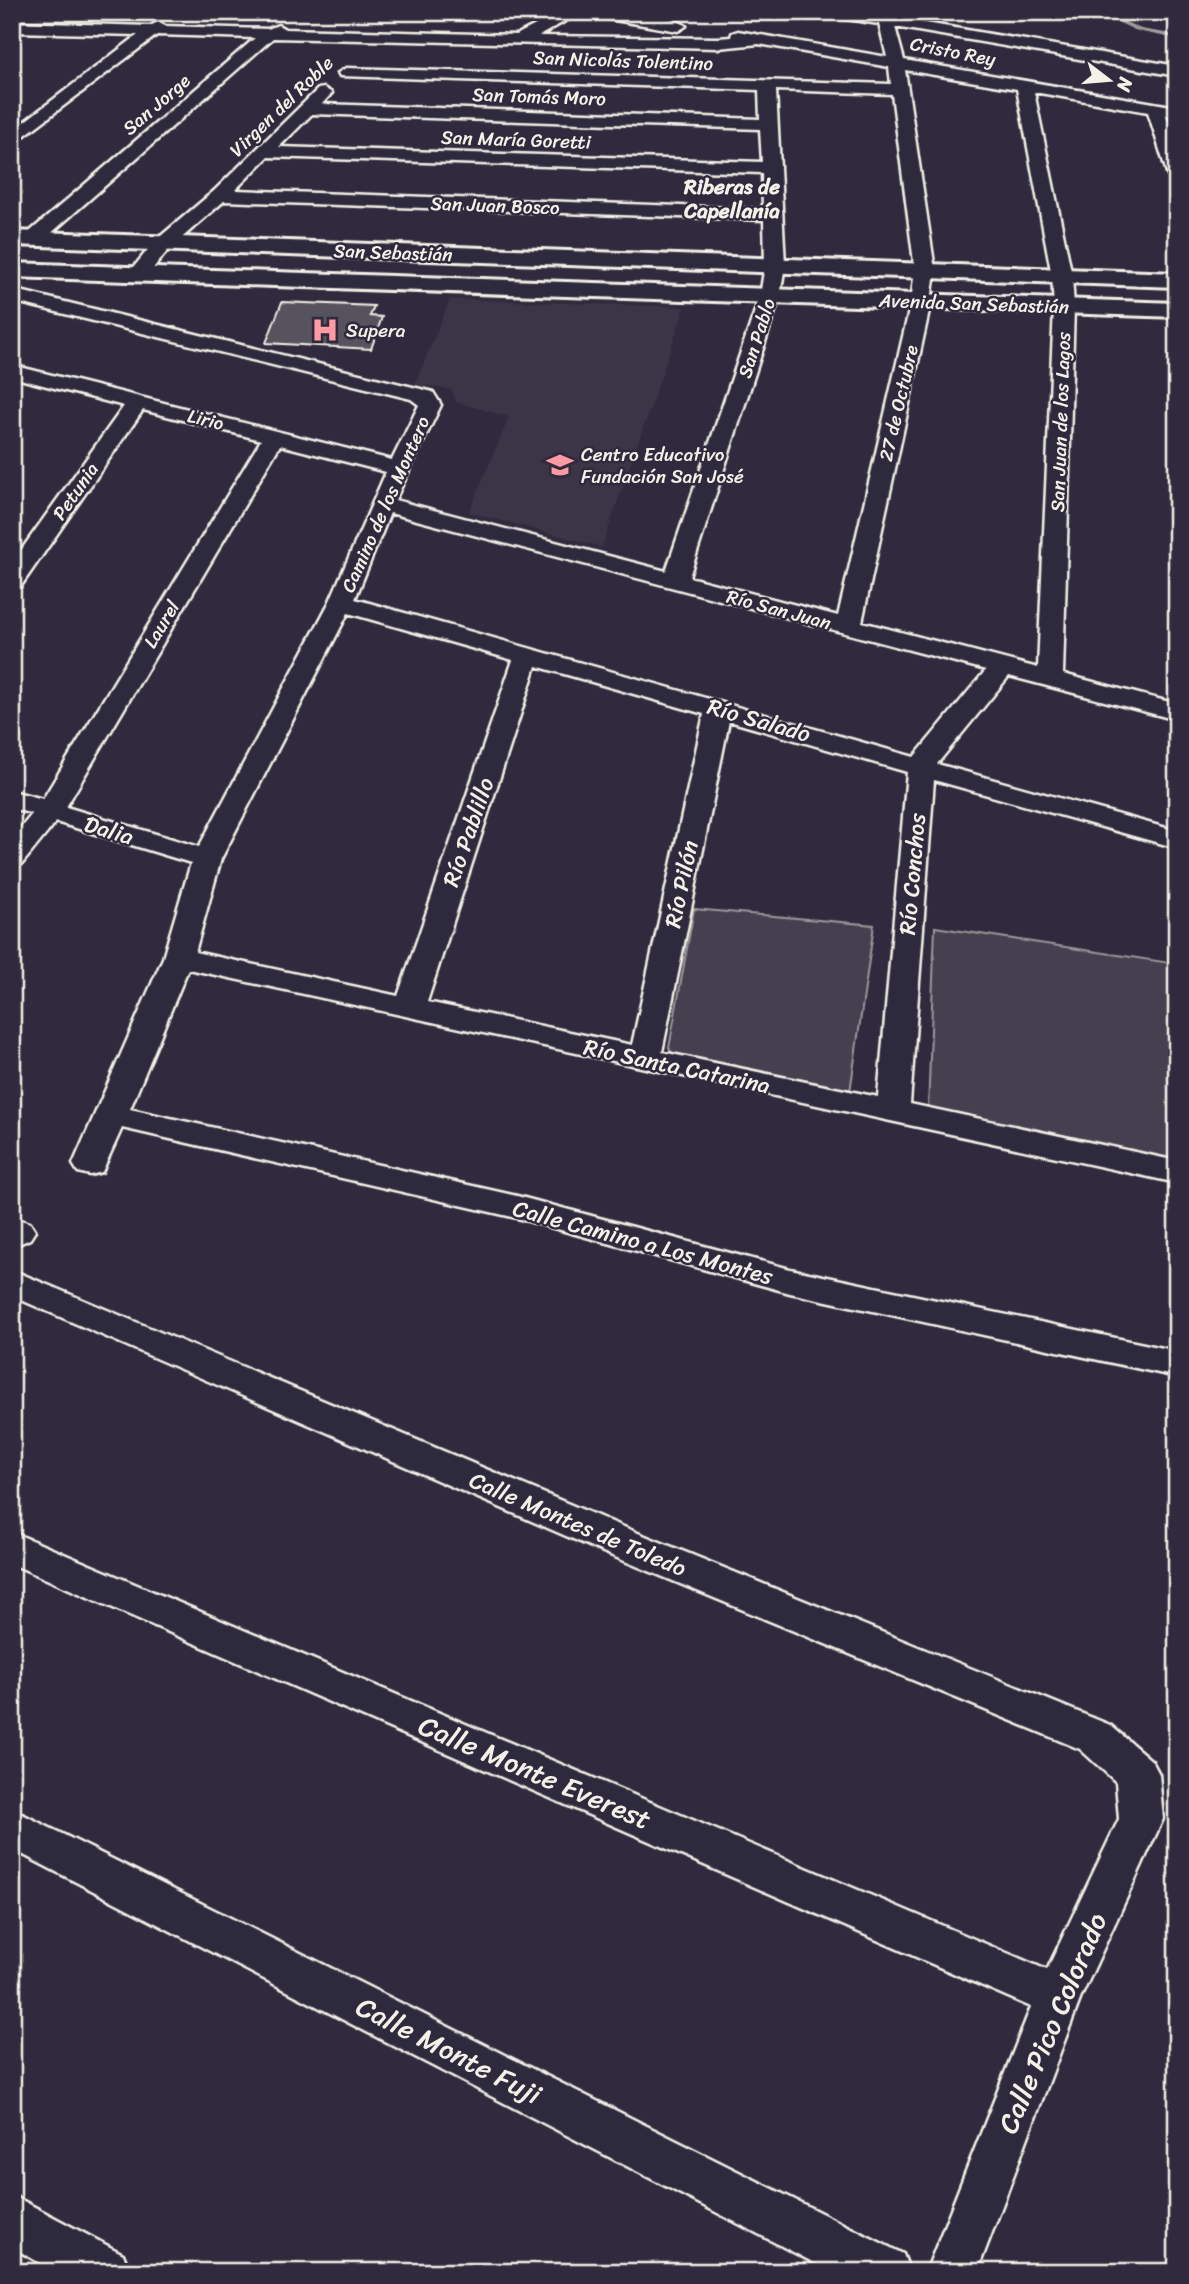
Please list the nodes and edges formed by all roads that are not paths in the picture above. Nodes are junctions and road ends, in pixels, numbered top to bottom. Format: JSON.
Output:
{"nodes":[{"id":1,"x":573,"y":12,"type":"edge"},
{"id":2,"x":597,"y":12,"type":"edge"},
{"id":3,"x":833,"y":12,"type":"edge"},
{"id":4,"x":178,"y":15,"type":"dead end"},
{"id":5,"x":882,"y":17,"type":"edge"},
{"id":6,"x":304,"y":18,"type":"dead end"},
{"id":7,"x":427,"y":18,"type":"dead end"},
{"id":8,"x":12,"y":27,"type":"edge"},
{"id":9,"x":1015,"y":28,"type":"dead end"},
{"id":10,"x":77,"y":29,"type":"junction"},
{"id":11,"x":152,"y":30,"type":"junction"},
{"id":12,"x":270,"y":34,"type":"junction"},
{"id":13,"x":390,"y":37,"type":"junction"},
{"id":14,"x":519,"y":40,"type":"junction"},
{"id":15,"x":758,"y":40,"type":"junction"},
{"id":16,"x":1029,"y":44,"type":"junction"},
{"id":17,"x":28,"y":46,"type":"dead end"},
{"id":18,"x":896,"y":61,"type":"junction"},
{"id":19,"x":1177,"y":71,"type":"edge"},
{"id":20,"x":346,"y":73,"type":"junction"},
{"id":21,"x":767,"y":85,"type":"junction"},
{"id":22,"x":1024,"y":85,"type":"junction"},
{"id":23,"x":898,"y":89,"type":"junction"},
{"id":24,"x":1155,"y":108,"type":"junction"},
{"id":25,"x":307,"y":109,"type":"junction"},
{"id":26,"x":1177,"y":112,"type":"edge"},
{"id":27,"x":768,"y":124,"type":"junction"},
{"id":28,"x":12,"y":140,"type":"edge"},
{"id":29,"x":262,"y":152,"type":"junction"},
{"id":30,"x":769,"y":168,"type":"junction"},
{"id":31,"x":1177,"y":176,"type":"edge"},
{"id":32,"x":220,"y":195,"type":"junction"},
{"id":33,"x":770,"y":215,"type":"junction"},
{"id":34,"x":22,"y":238,"type":"edge"},
{"id":35,"x":162,"y":245,"type":"junction"},
{"id":36,"x":775,"y":265,"type":"junction"},
{"id":37,"x":12,"y":270,"type":"edge"},
{"id":38,"x":925,"y":270,"type":"junction"},
{"id":39,"x":139,"y":273,"type":"junction"},
{"id":40,"x":1062,"y":276,"type":"junction"},
{"id":41,"x":1177,"y":279,"type":"edge"},
{"id":42,"x":12,"y":295,"type":"edge"},
{"id":43,"x":770,"y":296,"type":"junction"},
{"id":44,"x":921,"y":302,"type":"junction"},
{"id":45,"x":1064,"y":307,"type":"junction"},
{"id":46,"x":1177,"y":310,"type":"edge"},
{"id":47,"x":14,"y":374,"type":"edge"},
{"id":48,"x":138,"y":402,"type":"junction"},
{"id":49,"x":274,"y":436,"type":"junction"},
{"id":50,"x":399,"y":468,"type":"junction"},
{"id":51,"x":382,"y":504,"type":"junction"},
{"id":52,"x":12,"y":581,"type":"edge"},
{"id":53,"x":675,"y":581,"type":"junction"},
{"id":54,"x":341,"y":603,"type":"junction"},
{"id":55,"x":848,"y":628,"type":"junction"},
{"id":56,"x":527,"y":656,"type":"junction"},
{"id":57,"x":1003,"y":666,"type":"junction"},
{"id":58,"x":1050,"y":679,"type":"junction"},
{"id":59,"x":718,"y":708,"type":"junction"},
{"id":60,"x":1177,"y":712,"type":"edge"},
{"id":61,"x":921,"y":766,"type":"junction"},
{"id":62,"x":12,"y":799,"type":"edge"},
{"id":63,"x":49,"y":812,"type":"junction"},
{"id":64,"x":1177,"y":840,"type":"edge"},
{"id":65,"x":12,"y":858,"type":"edge"},
{"id":66,"x":207,"y":859,"type":"junction"},
{"id":67,"x":178,"y":958,"type":"junction"},
{"id":68,"x":409,"y":1009,"type":"junction"},
{"id":69,"x":645,"y":1059,"type":"junction"},
{"id":70,"x":893,"y":1111,"type":"junction"},
{"id":71,"x":111,"y":1115,"type":"junction"},
{"id":72,"x":90,"y":1164,"type":"dead end"},
{"id":73,"x":1177,"y":1172,"type":"edge"},
{"id":74,"x":12,"y":1282,"type":"edge"},
{"id":75,"x":1177,"y":1364,"type":"edge"},
{"id":76,"x":12,"y":1547,"type":"edge"},
{"id":77,"x":1137,"y":1774,"type":"joint"},
{"id":78,"x":12,"y":1828,"type":"edge"},
{"id":79,"x":1058,"y":1997,"type":"junction"},
{"id":80,"x":12,"y":2219,"type":"edge"},
{"id":81,"x":105,"y":2272,"type":"edge"},
{"id":82,"x":885,"y":2272,"type":"edge"},
{"id":83,"x":951,"y":2272,"type":"edge"}],
"edges":[{"from":1,"to":14,"type":"street"},
{"from":2,"to":15,"type":"street","name":"Cristo Rey"},
{"from":3,"to":5,"type":"street"},
{"from":4,"to":11,"type":"street"},
{"from":5,"to":16,"type":"street"},
{"from":5,"to":18,"type":"street","name":"27 de Octubre"},
{"from":6,"to":12,"type":"street","name":"San Jorge"},
{"from":7,"to":13,"type":"street","name":"Virgen del Roble"},
{"from":8,"to":10,"type":"street"},
{"from":9,"to":16,"type":"street"},
{"from":10,"to":11,"type":"street"},
{"from":10,"to":17,"type":"street"},
{"from":11,"to":12,"type":"street"},
{"from":11,"to":28,"type":"street"},
{"from":12,"to":13,"type":"street"},
{"from":12,"to":34,"type":"street","name":"San Jorge"},
{"from":13,"to":14,"type":"street"},
{"from":13,"to":20,"type":"street","name":"Virgen del Roble"},
{"from":14,"to":15,"type":"street"},
{"from":15,"to":18,"type":"street","name":"Cristo Rey"},
{"from":16,"to":19,"type":"street"},
{"from":18,"to":22,"type":"street","name":"Cristo Rey"},
{"from":18,"to":23,"type":"street","name":"27 de Octubre"},
{"from":20,"to":21,"type":"street","name":"San Nicolás Tolentino"},
{"from":20,"to":25,"type":"street","name":"Virgen del Roble"},
{"from":21,"to":23,"type":"street","name":"San Nicolás Tolentino"},
{"from":21,"to":27,"type":"street","name":"San Pablo"},
{"from":22,"to":24,"type":"street","name":"Cristo Rey"},
{"from":22,"to":40,"type":"street","name":"San Juan de los Lagos"},
{"from":23,"to":38,"type":"street","name":"27 de Octubre"},
{"from":24,"to":26,"type":"street","name":"Cristo Rey"},
{"from":24,"to":31,"type":"street"},
{"from":25,"to":27,"type":"street","name":"San Tomás Moro"},
{"from":25,"to":29,"type":"street","name":"Virgen del Roble"},
{"from":27,"to":30,"type":"street","name":"San Pablo"},
{"from":29,"to":30,"type":"street","name":"San María Goretti"},
{"from":29,"to":32,"type":"street","name":"Virgen del Roble"},
{"from":30,"to":33,"type":"street","name":"San Pablo"},
{"from":32,"to":33,"type":"street","name":"San Juan Bosco"},
{"from":32,"to":35,"type":"street","name":"Virgen del Roble"},
{"from":33,"to":36,"type":"street","name":"San Pablo"},
{"from":34,"to":35,"type":"main road","name":"San Sebastián"},
{"from":35,"to":36,"type":"main road","name":"San Sebastián"},
{"from":35,"to":39,"type":"street","name":"Virgen del Roble"},
{"from":36,"to":38,"type":"main road","name":"Avenida San Sebastián"},
{"from":36,"to":43,"type":"street","name":"San Pablo"},
{"from":37,"to":39,"type":"main road","name":"San Sebastián"},
{"from":38,"to":40,"type":"main road","name":"Avenida San Sebastián"},
{"from":38,"to":44,"type":"street","name":"27 de Octubre"},
{"from":39,"to":43,"type":"main road","name":"San Sebastián"},
{"from":40,"to":41,"type":"main road","name":"Avenida San Sebastián"},
{"from":40,"to":45,"type":"street","name":"San Juan de los Lagos"},
{"from":42,"to":50,"type":"street","name":"Camino de los Montero"},
{"from":43,"to":44,"type":"main road","name":"Avenida San Sebastián"},
{"from":43,"to":53,"type":"street","name":"San Pablo"},
{"from":44,"to":45,"type":"main road","name":"Avenida San Sebastián"},
{"from":44,"to":55,"type":"street","name":"27 de Octubre"},
{"from":45,"to":46,"type":"main road","name":"Avenida San Sebastián"},
{"from":45,"to":58,"type":"street","name":"San Juan de los Lagos"},
{"from":47,"to":48,"type":"street","name":"Lirio"},
{"from":48,"to":49,"type":"street","name":"Lirio"},
{"from":48,"to":52,"type":"street","name":"Petunia"},
{"from":49,"to":50,"type":"street","name":"Lirio"},
{"from":49,"to":63,"type":"street","name":"Laurel"},
{"from":50,"to":51,"type":"street","name":"Camino de los Montero"},
{"from":51,"to":53,"type":"street","name":"Río San Juan"},
{"from":51,"to":54,"type":"street","name":"Camino de los Montero"},
{"from":53,"to":55,"type":"street","name":"Río San Juan"},
{"from":54,"to":56,"type":"street","name":"Río Salado"},
{"from":54,"to":66,"type":"street","name":"Camino de los Montero"},
{"from":55,"to":57,"type":"street","name":"Río San Juan"},
{"from":56,"to":59,"type":"street","name":"Río Salado"},
{"from":56,"to":68,"type":"street","name":"Río Pablillo"},
{"from":57,"to":58,"type":"street","name":"Río San Juan"},
{"from":57,"to":61,"type":"street"},
{"from":58,"to":60,"type":"street","name":"Río San Juan"},
{"from":59,"to":61,"type":"street","name":"Río Salado"},
{"from":59,"to":69,"type":"street","name":"Río Pilón"},
{"from":61,"to":64,"type":"street","name":"Río Salado"},
{"from":61,"to":70,"type":"street","name":"Río Conchos"},
{"from":62,"to":63,"type":"street","name":"Dalia"},
{"from":63,"to":65,"type":"street","name":"Laurel"},
{"from":63,"to":66,"type":"street","name":"Dalia"},
{"from":66,"to":67,"type":"street","name":"Camino de los Montero"},
{"from":67,"to":68,"type":"street","name":"Río Santa Catarina"},
{"from":67,"to":71,"type":"street","name":"Camino de los Montero"},
{"from":68,"to":69,"type":"street","name":"Río Santa Catarina"},
{"from":69,"to":70,"type":"street","name":"Río Santa Catarina"},
{"from":70,"to":73,"type":"street","name":"Río Santa Catarina"},
{"from":71,"to":72,"type":"street","name":"Camino de los Montero"},
{"from":71,"to":75,"type":"street","name":"Calle Camino a Los Montes"},
{"from":74,"to":77,"type":"street","name":"Calle Montes de Toledo"},
{"from":76,"to":79,"type":"street","name":"Calle Monte Everest"},
{"from":77,"to":79,"type":"street","name":"Calle Pico Colorado"},
{"from":78,"to":82,"type":"street","name":"Calle Monte Fuji"},
{"from":79,"to":83,"type":"street","name":"Calle Pico Colorado"},
{"from":80,"to":81,"type":"street"}]}
